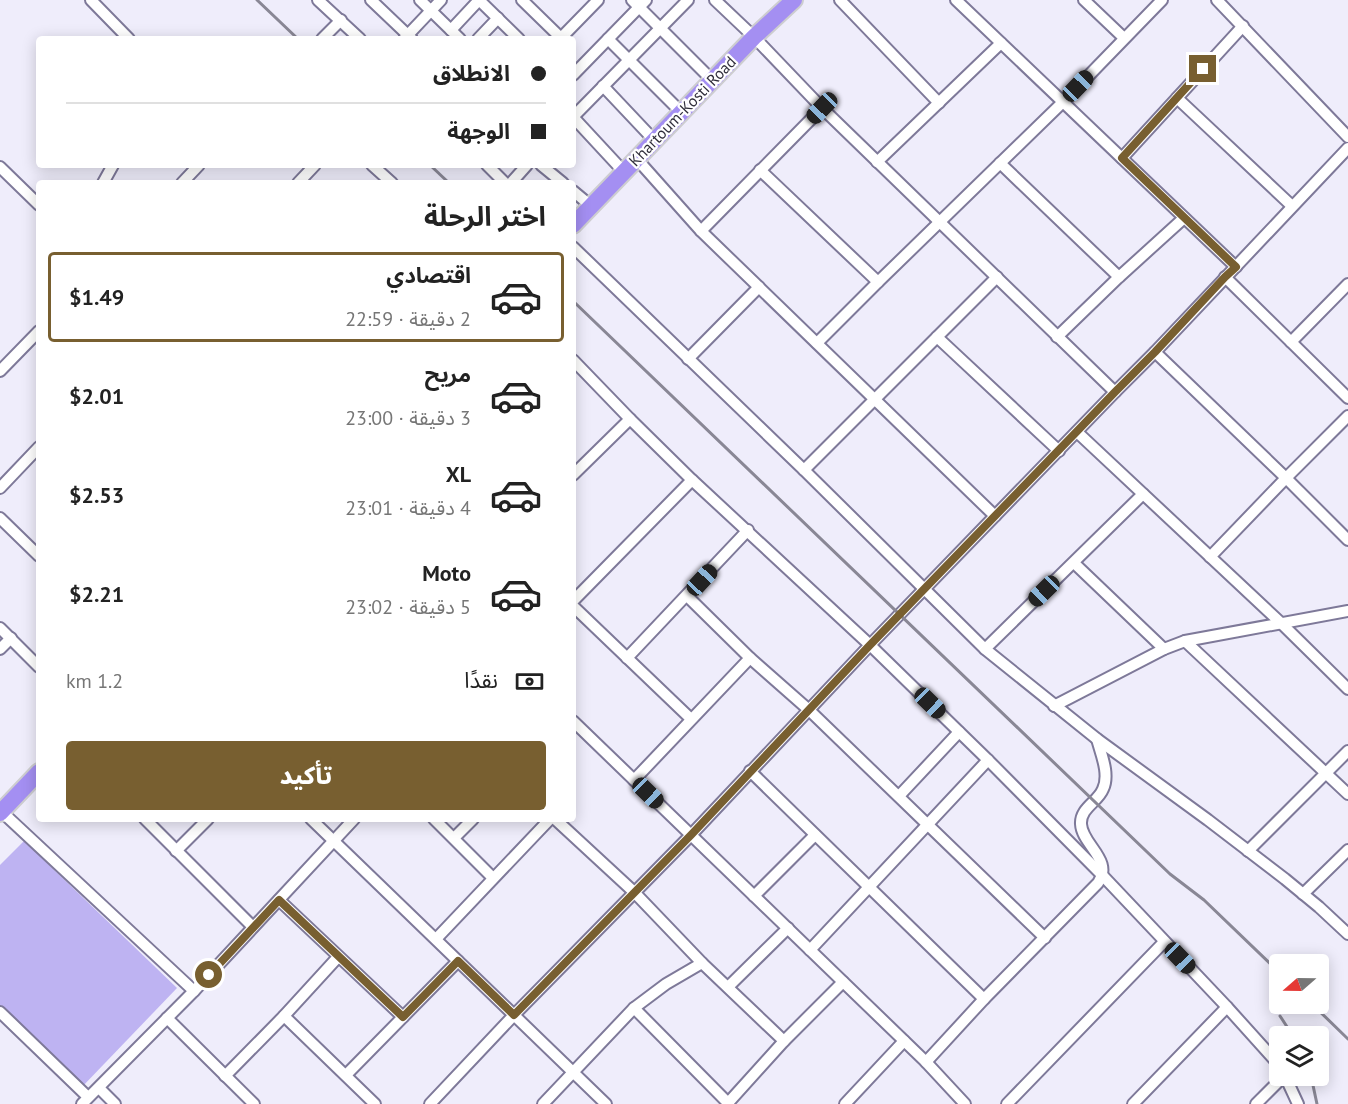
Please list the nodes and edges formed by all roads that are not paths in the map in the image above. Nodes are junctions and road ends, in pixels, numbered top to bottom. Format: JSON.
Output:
{"nodes":[{"id":1,"x":91,"y":0,"type":"edge"},
{"id":2,"x":371,"y":0,"type":"edge"},
{"id":3,"x":420,"y":0,"type":"edge"},
{"id":4,"x":441,"y":0,"type":"edge"},
{"id":5,"x":479,"y":0,"type":"edge"},
{"id":6,"x":598,"y":0,"type":"edge"},
{"id":7,"x":688,"y":0,"type":"edge"},
{"id":8,"x":715,"y":0,"type":"edge"},
{"id":9,"x":794,"y":0,"type":"edge"},
{"id":10,"x":840,"y":0,"type":"edge"},
{"id":11,"x":956,"y":0,"type":"edge"},
{"id":12,"x":1084,"y":0,"type":"edge"},
{"id":13,"x":1162,"y":0,"type":"edge"},
{"id":14,"x":1217,"y":0,"type":"edge"},
{"id":15,"x":324,"y":2,"type":"edge"},
{"id":16,"x":529,"y":2,"type":"edge"},
{"id":17,"x":639,"y":2,"type":"edge"},
{"id":18,"x":432,"y":10,"type":"junction"},
{"id":19,"x":498,"y":18,"type":"junction"},
{"id":20,"x":341,"y":20,"type":"junction"},
{"id":21,"x":1243,"y":26,"type":"junction"},
{"id":22,"x":660,"y":28,"type":"junction"},
{"id":23,"x":451,"y":30,"type":"junction"},
{"id":24,"x":126,"y":36,"type":"edge"},
{"id":25,"x":324,"y":36,"type":"edge"},
{"id":26,"x":357,"y":36,"type":"edge"},
{"id":27,"x":406,"y":36,"type":"edge"},
{"id":28,"x":410,"y":36,"type":"edge"},
{"id":29,"x":457,"y":36,"type":"edge"},
{"id":30,"x":481,"y":36,"type":"edge"},
{"id":31,"x":516,"y":36,"type":"edge"},
{"id":32,"x":557,"y":36,"type":"edge"},
{"id":33,"x":563,"y":36,"type":"edge"},
{"id":34,"x":754,"y":37,"type":"junction"},
{"id":35,"x":1124,"y":38,"type":"junction"},
{"id":36,"x":608,"y":39,"type":"junction"},
{"id":37,"x":1001,"y":43,"type":"junction"},
{"id":38,"x":629,"y":59,"type":"junction"},
{"id":39,"x":576,"y":72,"type":"edge"},
{"id":40,"x":712,"y":80,"type":"junction"},
{"id":41,"x":603,"y":86,"type":"junction"},
{"id":42,"x":1177,"y":98,"type":"junction"},
{"id":43,"x":1063,"y":102,"type":"junction"},
{"id":44,"x":939,"y":103,"type":"junction"},
{"id":45,"x":822,"y":108,"type":"junction"},
{"id":46,"x":681,"y":112,"type":"junction"},
{"id":47,"x":576,"y":114,"type":"edge"},
{"id":48,"x":576,"y":120,"type":"edge"},
{"id":49,"x":1348,"y":137,"type":"edge"},
{"id":50,"x":654,"y":140,"type":"junction"},
{"id":51,"x":1348,"y":148,"type":"edge"},
{"id":52,"x":636,"y":158,"type":"junction"},
{"id":53,"x":1122,"y":158,"type":"junction"},
{"id":54,"x":877,"y":162,"type":"junction"},
{"id":55,"x":1000,"y":163,"type":"junction"},
{"id":56,"x":0,"y":167,"type":"edge"},
{"id":57,"x":196,"y":168,"type":"edge"},
{"id":58,"x":312,"y":168,"type":"edge"},
{"id":59,"x":375,"y":168,"type":"edge"},
{"id":60,"x":490,"y":168,"type":"edge"},
{"id":61,"x":524,"y":168,"type":"edge"},
{"id":62,"x":545,"y":168,"type":"edge"},
{"id":63,"x":760,"y":170,"type":"junction"},
{"id":64,"x":624,"y":172,"type":"junction"},
{"id":65,"x":185,"y":180,"type":"edge"},
{"id":66,"x":301,"y":180,"type":"edge"},
{"id":67,"x":389,"y":180,"type":"edge"},
{"id":68,"x":502,"y":180,"type":"edge"},
{"id":69,"x":514,"y":180,"type":"edge"},
{"id":70,"x":559,"y":180,"type":"edge"},
{"id":71,"x":576,"y":194,"type":"edge"},
{"id":72,"x":36,"y":202,"type":"edge"},
{"id":73,"x":591,"y":206,"type":"junction"},
{"id":74,"x":1292,"y":206,"type":"junction"},
{"id":75,"x":1184,"y":218,"type":"junction"},
{"id":76,"x":940,"y":221,"type":"junction"},
{"id":77,"x":576,"y":222,"type":"edge"},
{"id":78,"x":701,"y":231,"type":"junction"},
{"id":79,"x":576,"y":250,"type":"edge"},
{"id":80,"x":1236,"y":267,"type":"junction"},
{"id":81,"x":997,"y":277,"type":"junction"},
{"id":82,"x":1119,"y":277,"type":"junction"},
{"id":83,"x":1225,"y":277,"type":"junction"},
{"id":84,"x":878,"y":282,"type":"junction"},
{"id":85,"x":1348,"y":284,"type":"edge"},
{"id":86,"x":759,"y":287,"type":"junction"},
{"id":87,"x":36,"y":334,"type":"edge"},
{"id":88,"x":937,"y":337,"type":"junction"},
{"id":89,"x":1057,"y":337,"type":"junction"},
{"id":90,"x":1291,"y":342,"type":"junction"},
{"id":91,"x":817,"y":343,"type":"junction"},
{"id":92,"x":1155,"y":352,"type":"junction"},
{"id":93,"x":688,"y":359,"type":"junction"},
{"id":94,"x":576,"y":363,"type":"edge"},
{"id":95,"x":0,"y":371,"type":"edge"},
{"id":96,"x":1115,"y":392,"type":"junction"},
{"id":97,"x":1348,"y":398,"type":"edge"},
{"id":98,"x":876,"y":399,"type":"junction"},
{"id":99,"x":1348,"y":416,"type":"edge"},
{"id":100,"x":630,"y":419,"type":"junction"},
{"id":101,"x":1077,"y":432,"type":"junction"},
{"id":102,"x":36,"y":450,"type":"edge"},
{"id":103,"x":1059,"y":451,"type":"junction"},
{"id":104,"x":804,"y":470,"type":"junction"},
{"id":105,"x":576,"y":472,"type":"edge"},
{"id":106,"x":1286,"y":478,"type":"junction"},
{"id":107,"x":692,"y":480,"type":"junction"},
{"id":108,"x":0,"y":489,"type":"edge"},
{"id":109,"x":1143,"y":494,"type":"junction"},
{"id":110,"x":995,"y":516,"type":"junction"},
{"id":111,"x":0,"y":518,"type":"edge"},
{"id":112,"x":748,"y":530,"type":"junction"},
{"id":113,"x":1348,"y":540,"type":"edge"},
{"id":114,"x":36,"y":553,"type":"edge"},
{"id":115,"x":1210,"y":557,"type":"junction"},
{"id":116,"x":1074,"y":562,"type":"junction"},
{"id":117,"x":925,"y":588,"type":"junction"},
{"id":118,"x":687,"y":596,"type":"junction"},
{"id":119,"x":576,"y":598,"type":"edge"},
{"id":120,"x":576,"y":609,"type":"edge"},
{"id":121,"x":1348,"y":611,"type":"edge"},
{"id":122,"x":1282,"y":624,"type":"junction"},
{"id":123,"x":0,"y":628,"type":"edge"},
{"id":124,"x":11,"y":638,"type":"junction"},
{"id":125,"x":1185,"y":641,"type":"junction"},
{"id":126,"x":870,"y":645,"type":"junction"},
{"id":127,"x":985,"y":649,"type":"junction"},
{"id":128,"x":1164,"y":649,"type":"junction"},
{"id":129,"x":0,"y":650,"type":"edge"},
{"id":130,"x":627,"y":658,"type":"junction"},
{"id":131,"x":750,"y":658,"type":"junction"},
{"id":132,"x":36,"y":664,"type":"edge"},
{"id":133,"x":1348,"y":689,"type":"edge"},
{"id":134,"x":1054,"y":706,"type":"junction"},
{"id":135,"x":809,"y":710,"type":"junction"},
{"id":136,"x":691,"y":719,"type":"junction"},
{"id":137,"x":576,"y":724,"type":"edge"},
{"id":138,"x":959,"y":732,"type":"junction"},
{"id":139,"x":1097,"y":739,"type":"junction"},
{"id":140,"x":1348,"y":751,"type":"edge"},
{"id":141,"x":988,"y":760,"type":"junction"},
{"id":142,"x":750,"y":771,"type":"junction"},
{"id":143,"x":1326,"y":773,"type":"junction"},
{"id":144,"x":36,"y":775,"type":"edge"},
{"id":145,"x":634,"y":780,"type":"junction"},
{"id":146,"x":1348,"y":794,"type":"edge"},
{"id":147,"x":898,"y":796,"type":"junction"},
{"id":148,"x":1,"y":812,"type":"edge"},
{"id":149,"x":148,"y":822,"type":"edge"},
{"id":150,"x":205,"y":822,"type":"edge"},
{"id":151,"x":314,"y":822,"type":"edge"},
{"id":152,"x":351,"y":822,"type":"edge"},
{"id":153,"x":437,"y":822,"type":"edge"},
{"id":154,"x":470,"y":822,"type":"edge"},
{"id":155,"x":550,"y":822,"type":"edge"},
{"id":156,"x":556,"y":822,"type":"edge"},
{"id":157,"x":929,"y":824,"type":"junction"},
{"id":158,"x":691,"y":835,"type":"junction"},
{"id":159,"x":814,"y":836,"type":"junction"},
{"id":160,"x":454,"y":838,"type":"junction"},
{"id":161,"x":334,"y":841,"type":"junction"},
{"id":162,"x":1348,"y":850,"type":"edge"},
{"id":163,"x":177,"y":851,"type":"junction"},
{"id":164,"x":1248,"y":851,"type":"junction"},
{"id":165,"x":1103,"y":876,"type":"junction"},
{"id":166,"x":493,"y":878,"type":"junction"},
{"id":167,"x":870,"y":888,"type":"junction"},
{"id":168,"x":634,"y":892,"type":"junction"},
{"id":169,"x":1303,"y":894,"type":"junction"},
{"id":170,"x":754,"y":896,"type":"junction"},
{"id":171,"x":279,"y":900,"type":"junction"},
{"id":172,"x":254,"y":927,"type":"junction"},
{"id":173,"x":788,"y":928,"type":"junction"},
{"id":174,"x":1348,"y":934,"type":"edge"},
{"id":175,"x":1045,"y":938,"type":"junction"},
{"id":176,"x":436,"y":939,"type":"junction"},
{"id":177,"x":1164,"y":942,"type":"junction"},
{"id":178,"x":810,"y":950,"type":"junction"},
{"id":179,"x":338,"y":957,"type":"junction"},
{"id":180,"x":458,"y":961,"type":"junction"},
{"id":181,"x":702,"y":963,"type":"junction"},
{"id":182,"x":843,"y":982,"type":"junction"},
{"id":183,"x":728,"y":987,"type":"junction"},
{"id":184,"x":194,"y":991,"type":"junction"},
{"id":185,"x":984,"y":999,"type":"junction"},
{"id":186,"x":1227,"y":1007,"type":"junction"},
{"id":187,"x":634,"y":1008,"type":"junction"},
{"id":188,"x":0,"y":1012,"type":"edge"},
{"id":189,"x":514,"y":1015,"type":"junction"},
{"id":190,"x":284,"y":1016,"type":"junction"},
{"id":191,"x":403,"y":1017,"type":"junction"},
{"id":192,"x":167,"y":1018,"type":"junction"},
{"id":193,"x":784,"y":1041,"type":"junction"},
{"id":194,"x":904,"y":1041,"type":"junction"},
{"id":195,"x":1269,"y":1054,"type":"edge"},
{"id":196,"x":926,"y":1062,"type":"junction"},
{"id":197,"x":574,"y":1073,"type":"junction"},
{"id":198,"x":346,"y":1075,"type":"junction"},
{"id":199,"x":225,"y":1076,"type":"junction"},
{"id":200,"x":1275,"y":1086,"type":"edge"},
{"id":201,"x":1290,"y":1086,"type":"edge"},
{"id":202,"x":99,"y":1088,"type":"junction"},
{"id":203,"x":85,"y":1101,"type":"edge"},
{"id":204,"x":852,"y":1101,"type":"edge"},
{"id":205,"x":729,"y":1103,"type":"edge"},
{"id":206,"x":963,"y":1103,"type":"edge"},
{"id":207,"x":115,"y":1104,"type":"edge"},
{"id":208,"x":254,"y":1104,"type":"edge"},
{"id":209,"x":375,"y":1104,"type":"edge"},
{"id":210,"x":430,"y":1104,"type":"edge"},
{"id":211,"x":543,"y":1104,"type":"edge"},
{"id":212,"x":606,"y":1104,"type":"edge"},
{"id":213,"x":1007,"y":1104,"type":"edge"},
{"id":214,"x":1132,"y":1104,"type":"edge"},
{"id":215,"x":1256,"y":1104,"type":"edge"},
{"id":216,"x":1299,"y":1104,"type":"edge"}],
"edges":[{"from":1,"to":24,"type":"street"},
{"from":2,"to":27,"type":"street"},
{"from":3,"to":18,"type":"street"},
{"from":4,"to":18,"type":"street"},
{"from":5,"to":19,"type":"street"},
{"from":5,"to":23,"type":"street"},
{"from":6,"to":33,"type":"street"},
{"from":7,"to":22,"type":"street"},
{"from":8,"to":34,"type":"street"},
{"from":9,"to":34,"type":"highway","name":"Khartoum-Kosti Road"},
{"from":10,"to":44,"type":"street"},
{"from":11,"to":37,"type":"street"},
{"from":12,"to":35,"type":"street"},
{"from":13,"to":35,"type":"street"},
{"from":14,"to":21,"type":"street"},
{"from":15,"to":20,"type":"street"},
{"from":16,"to":32,"type":"street"},
{"from":17,"to":22,"type":"street"},
{"from":17,"to":36,"type":"street"},
{"from":18,"to":23,"type":"street"},
{"from":18,"to":28,"type":"street"},
{"from":19,"to":30,"type":"street"},
{"from":19,"to":31,"type":"street"},
{"from":20,"to":25,"type":"street"},
{"from":20,"to":26,"type":"street"},
{"from":21,"to":42,"type":"street"},
{"from":21,"to":49,"type":"street"},
{"from":22,"to":38,"type":"street"},
{"from":22,"to":40,"type":"street"},
{"from":23,"to":29,"type":"street"},
{"from":34,"to":40,"type":"highway","name":"Khartoum-Kosti Road"},
{"from":34,"to":45,"type":"street"},
{"from":35,"to":43,"type":"street"},
{"from":36,"to":38,"type":"street"},
{"from":36,"to":39,"type":"street"},
{"from":37,"to":43,"type":"street"},
{"from":37,"to":44,"type":"street"},
{"from":38,"to":41,"type":"street"},
{"from":38,"to":46,"type":"street"},
{"from":40,"to":46,"type":"highway","name":"Khartoum-Kosti Road"},
{"from":41,"to":47,"type":"street"},
{"from":41,"to":50,"type":"street"},
{"from":42,"to":53,"type":"street"},
{"from":42,"to":74,"type":"street"},
{"from":43,"to":53,"type":"street"},
{"from":43,"to":55,"type":"street"},
{"from":44,"to":54,"type":"street"},
{"from":45,"to":54,"type":"street"},
{"from":45,"to":63,"type":"street"},
{"from":46,"to":50,"type":"highway","name":"Khartoum-Kosti Road"},
{"from":48,"to":64,"type":"street"},
{"from":50,"to":52,"type":"highway","name":"Khartoum-Kosti Road"},
{"from":51,"to":74,"type":"street"},
{"from":52,"to":64,"type":"highway","name":"Khartoum-Kosti Road"},
{"from":52,"to":78,"type":"street"},
{"from":53,"to":75,"type":"street"},
{"from":54,"to":76,"type":"street"},
{"from":55,"to":76,"type":"street"},
{"from":55,"to":82,"type":"street"},
{"from":56,"to":72,"type":"street"},
{"from":57,"to":65,"type":"street"},
{"from":58,"to":66,"type":"street"},
{"from":59,"to":67,"type":"street"},
{"from":60,"to":68,"type":"street"},
{"from":61,"to":69,"type":"street"},
{"from":62,"to":70,"type":"street"},
{"from":63,"to":78,"type":"street"},
{"from":63,"to":84,"type":"street"},
{"from":64,"to":73,"type":"highway","name":"Khartoum-Kosti Road"},
{"from":71,"to":73,"type":"street"},
{"from":73,"to":77,"type":"highway","name":"Khartoum-Kosti Road"},
{"from":74,"to":80,"type":"street"},
{"from":75,"to":80,"type":"street"},
{"from":75,"to":82,"type":"street"},
{"from":76,"to":81,"type":"street"},
{"from":76,"to":84,"type":"street"},
{"from":78,"to":86,"type":"street"},
{"from":79,"to":93,"type":"street"},
{"from":80,"to":83,"type":"street"},
{"from":81,"to":88,"type":"street"},
{"from":81,"to":89,"type":"street"},
{"from":82,"to":89,"type":"street"},
{"from":83,"to":90,"type":"street"},
{"from":83,"to":92,"type":"street"},
{"from":84,"to":91,"type":"street"},
{"from":85,"to":90,"type":"street"},
{"from":86,"to":91,"type":"street"},
{"from":86,"to":93,"type":"street"},
{"from":87,"to":95,"type":"street"},
{"from":88,"to":98,"type":"street"},
{"from":88,"to":103,"type":"street"},
{"from":89,"to":96,"type":"street"},
{"from":90,"to":97,"type":"street"},
{"from":91,"to":98,"type":"street"},
{"from":92,"to":96,"type":"street"},
{"from":92,"to":106,"type":"street"},
{"from":93,"to":104,"type":"street"},
{"from":94,"to":100,"type":"street"},
{"from":96,"to":101,"type":"street"},
{"from":98,"to":104,"type":"street"},
{"from":98,"to":110,"type":"street"},
{"from":99,"to":106,"type":"street"},
{"from":100,"to":105,"type":"street"},
{"from":100,"to":107,"type":"street"},
{"from":101,"to":103,"type":"street"},
{"from":101,"to":109,"type":"street"},
{"from":102,"to":108,"type":"street"},
{"from":103,"to":110,"type":"street"},
{"from":104,"to":117,"type":"street"},
{"from":106,"to":113,"type":"street"},
{"from":106,"to":115,"type":"street"},
{"from":107,"to":112,"type":"street"},
{"from":107,"to":119,"type":"street"},
{"from":109,"to":115,"type":"street"},
{"from":109,"to":116,"type":"street"},
{"from":110,"to":117,"type":"street"},
{"from":111,"to":114,"type":"street"},
{"from":112,"to":118,"type":"street"},
{"from":112,"to":126,"type":"street"},
{"from":115,"to":122,"type":"street"},
{"from":116,"to":127,"type":"street"},
{"from":116,"to":128,"type":"street"},
{"from":117,"to":126,"type":"street"},
{"from":117,"to":127,"type":"street"},
{"from":118,"to":130,"type":"street"},
{"from":118,"to":131,"type":"street"},
{"from":120,"to":130,"type":"street"},
{"from":121,"to":122,"type":"street"},
{"from":122,"to":125,"type":"street"},
{"from":122,"to":133,"type":"street"},
{"from":123,"to":124,"type":"street"},
{"from":124,"to":129,"type":"street"},
{"from":124,"to":132,"type":"street"},
{"from":125,"to":128,"type":"street"},
{"from":125,"to":143,"type":"street"},
{"from":126,"to":135,"type":"street"},
{"from":126,"to":138,"type":"street"},
{"from":127,"to":134,"type":"street"},
{"from":128,"to":134,"type":"street"},
{"from":130,"to":136,"type":"street"},
{"from":131,"to":135,"type":"street"},
{"from":131,"to":136,"type":"street"},
{"from":134,"to":139,"type":"street"},
{"from":135,"to":142,"type":"street"},
{"from":135,"to":147,"type":"street"},
{"from":136,"to":145,"type":"street"},
{"from":137,"to":145,"type":"street"},
{"from":138,"to":141,"type":"street"},
{"from":138,"to":147,"type":"street"},
{"from":139,"to":164,"type":"street"},
{"from":139,"to":165,"type":"street"},
{"from":140,"to":143,"type":"street"},
{"from":141,"to":157,"type":"street"},
{"from":141,"to":165,"type":"street"},
{"from":142,"to":158,"type":"street"},
{"from":142,"to":159,"type":"street"},
{"from":143,"to":146,"type":"street"},
{"from":143,"to":164,"type":"street"},
{"from":144,"to":148,"type":"highway"},
{"from":145,"to":158,"type":"street"},
{"from":147,"to":157,"type":"street"},
{"from":148,"to":184,"type":"street"},
{"from":149,"to":163,"type":"street"},
{"from":150,"to":163,"type":"street"},
{"from":151,"to":161,"type":"street"},
{"from":152,"to":161,"type":"street"},
{"from":153,"to":160,"type":"street"},
{"from":154,"to":160,"type":"street"},
{"from":155,"to":166,"type":"street"},
{"from":156,"to":168,"type":"street"},
{"from":157,"to":167,"type":"street"},
{"from":157,"to":175,"type":"street"},
{"from":158,"to":168,"type":"street"},
{"from":158,"to":170,"type":"street"},
{"from":159,"to":167,"type":"street"},
{"from":159,"to":170,"type":"street"},
{"from":160,"to":166,"type":"street"},
{"from":161,"to":171,"type":"street"},
{"from":161,"to":176,"type":"street"},
{"from":162,"to":169,"type":"street"},
{"from":163,"to":172,"type":"street"},
{"from":164,"to":169,"type":"street"},
{"from":165,"to":175,"type":"street"},
{"from":165,"to":177,"type":"street"},
{"from":166,"to":176,"type":"street"},
{"from":167,"to":178,"type":"street"},
{"from":167,"to":185,"type":"street"},
{"from":168,"to":181,"type":"street"},
{"from":168,"to":189,"type":"street"},
{"from":169,"to":174,"type":"street"},
{"from":170,"to":173,"type":"street"},
{"from":171,"to":172,"type":"street"},
{"from":171,"to":179,"type":"street"},
{"from":172,"to":184,"type":"street"},
{"from":173,"to":178,"type":"street"},
{"from":173,"to":183,"type":"street"},
{"from":175,"to":185,"type":"street"},
{"from":176,"to":180,"type":"street"},
{"from":177,"to":186,"type":"street"},
{"from":177,"to":213,"type":"street"},
{"from":178,"to":182,"type":"street"},
{"from":179,"to":190,"type":"street"},
{"from":179,"to":191,"type":"street"},
{"from":180,"to":189,"type":"street"},
{"from":180,"to":191,"type":"street"},
{"from":181,"to":183,"type":"street"},
{"from":181,"to":187,"type":"street"},
{"from":182,"to":193,"type":"street"},
{"from":182,"to":194,"type":"street"},
{"from":183,"to":193,"type":"street"},
{"from":184,"to":192,"type":"street"},
{"from":185,"to":196,"type":"street"},
{"from":186,"to":195,"type":"street"},
{"from":186,"to":214,"type":"street"},
{"from":187,"to":197,"type":"street"},
{"from":187,"to":205,"type":"street"},
{"from":188,"to":203,"type":"street"},
{"from":189,"to":197,"type":"street"},
{"from":189,"to":210,"type":"street"},
{"from":190,"to":198,"type":"street"},
{"from":190,"to":199,"type":"street"},
{"from":191,"to":198,"type":"street"},
{"from":192,"to":199,"type":"street"},
{"from":192,"to":202,"type":"street"},
{"from":193,"to":205,"type":"street"},
{"from":194,"to":196,"type":"street"},
{"from":194,"to":204,"type":"street"},
{"from":196,"to":206,"type":"street"},
{"from":197,"to":211,"type":"street"},
{"from":197,"to":212,"type":"street"},
{"from":198,"to":209,"type":"street"},
{"from":199,"to":208,"type":"street"},
{"from":200,"to":215,"type":"street"},
{"from":201,"to":216,"type":"street"},
{"from":202,"to":203,"type":"street"},
{"from":202,"to":207,"type":"street"}]}
